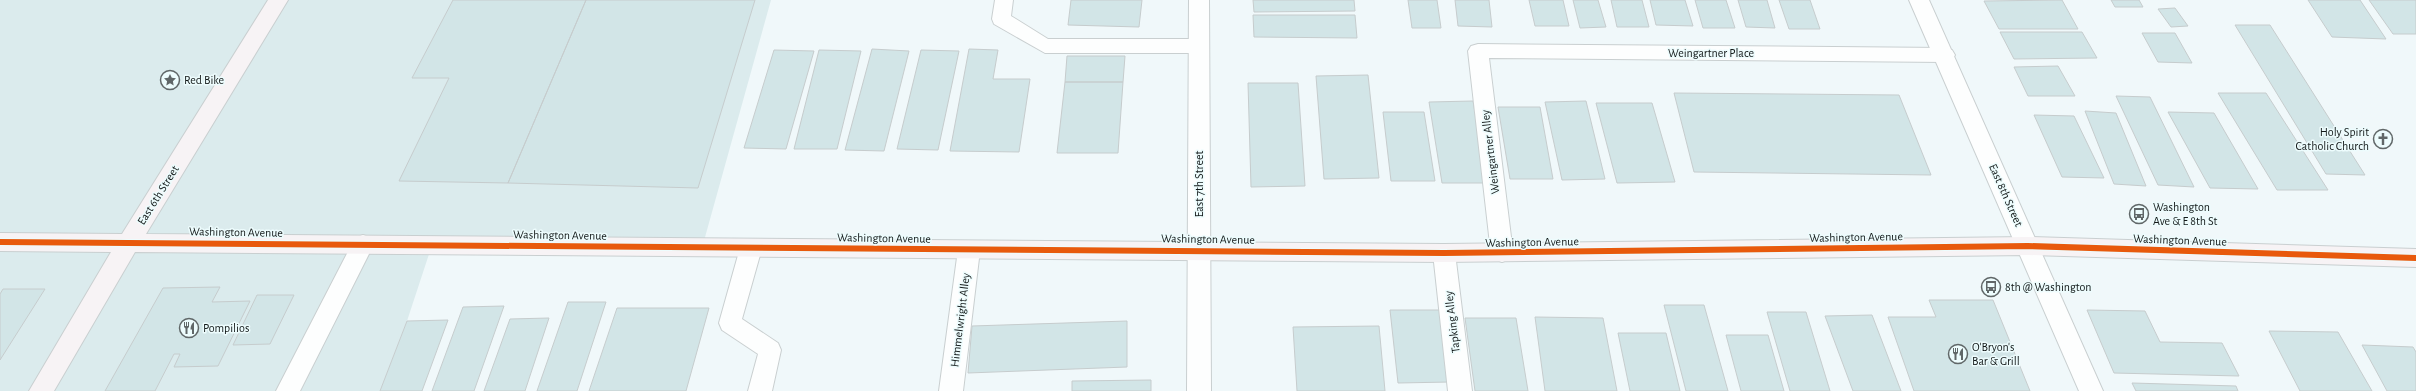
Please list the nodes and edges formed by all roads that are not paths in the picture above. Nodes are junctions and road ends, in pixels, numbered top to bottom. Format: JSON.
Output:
{"nodes":[{"id":1,"x":278,"y":0,"type":"edge"},
{"id":2,"x":1004,"y":0,"type":"edge"},
{"id":3,"x":1199,"y":0,"type":"edge"},
{"id":4,"x":1919,"y":0,"type":"edge"},
{"id":5,"x":1199,"y":46,"type":"junction"},
{"id":6,"x":1478,"y":51,"type":"joint"},
{"id":7,"x":1945,"y":55,"type":"junction"},
{"id":8,"x":0,"y":242,"type":"edge"},
{"id":9,"x":129,"y":242,"type":"junction"},
{"id":10,"x":363,"y":244,"type":"junction"},
{"id":11,"x":2028,"y":246,"type":"junction"},
{"id":12,"x":751,"y":248,"type":"junction"},
{"id":13,"x":969,"y":250,"type":"junction"},
{"id":14,"x":1200,"y":250,"type":"junction"},
{"id":15,"x":1444,"y":253,"type":"junction"},
{"id":16,"x":1502,"y":253,"type":"junction"},
{"id":17,"x":2416,"y":258,"type":"edge"},
{"id":18,"x":41,"y":391,"type":"edge"},
{"id":19,"x":288,"y":391,"type":"edge"},
{"id":20,"x":760,"y":391,"type":"edge"},
{"id":21,"x":951,"y":391,"type":"edge"},
{"id":22,"x":1199,"y":391,"type":"edge"},
{"id":23,"x":1460,"y":391,"type":"edge"},
{"id":24,"x":2091,"y":391,"type":"edge"}],
"edges":[{"from":1,"to":9,"type":"street","name":"East 6th Street"},
{"from":2,"to":5,"type":"lane"},
{"from":3,"to":5,"type":"street","name":"East 7th Street"},
{"from":4,"to":7,"type":"street","name":"East 8th Street"},
{"from":5,"to":14,"type":"street","name":"East 7th Street"},
{"from":6,"to":7,"type":"lane","name":"Weingartner Place"},
{"from":6,"to":16,"type":"lane","name":"Weingartner Alley"},
{"from":7,"to":11,"type":"street","name":"East 8th Street"},
{"from":8,"to":9,"type":"street","name":"Washington Avenue"},
{"from":9,"to":10,"type":"street","name":"Washington Avenue"},
{"from":9,"to":18,"type":"street","name":"East 6th Street"},
{"from":10,"to":12,"type":"street","name":"Washington Avenue"},
{"from":10,"to":19,"type":"lane"},
{"from":11,"to":16,"type":"street","name":"Washington Avenue"},
{"from":11,"to":17,"type":"street","name":"Washington Avenue"},
{"from":11,"to":24,"type":"street","name":"East 8th Street"},
{"from":12,"to":13,"type":"street","name":"Washington Avenue"},
{"from":12,"to":20,"type":"lane"},
{"from":13,"to":14,"type":"street","name":"Washington Avenue"},
{"from":13,"to":21,"type":"lane","name":"Himmelwright Alley"},
{"from":14,"to":15,"type":"street","name":"Washington Avenue"},
{"from":14,"to":22,"type":"street","name":"East 7th Street"},
{"from":15,"to":16,"type":"street","name":"Washington Avenue"},
{"from":15,"to":23,"type":"lane","name":"Tapking Alley"}]}
